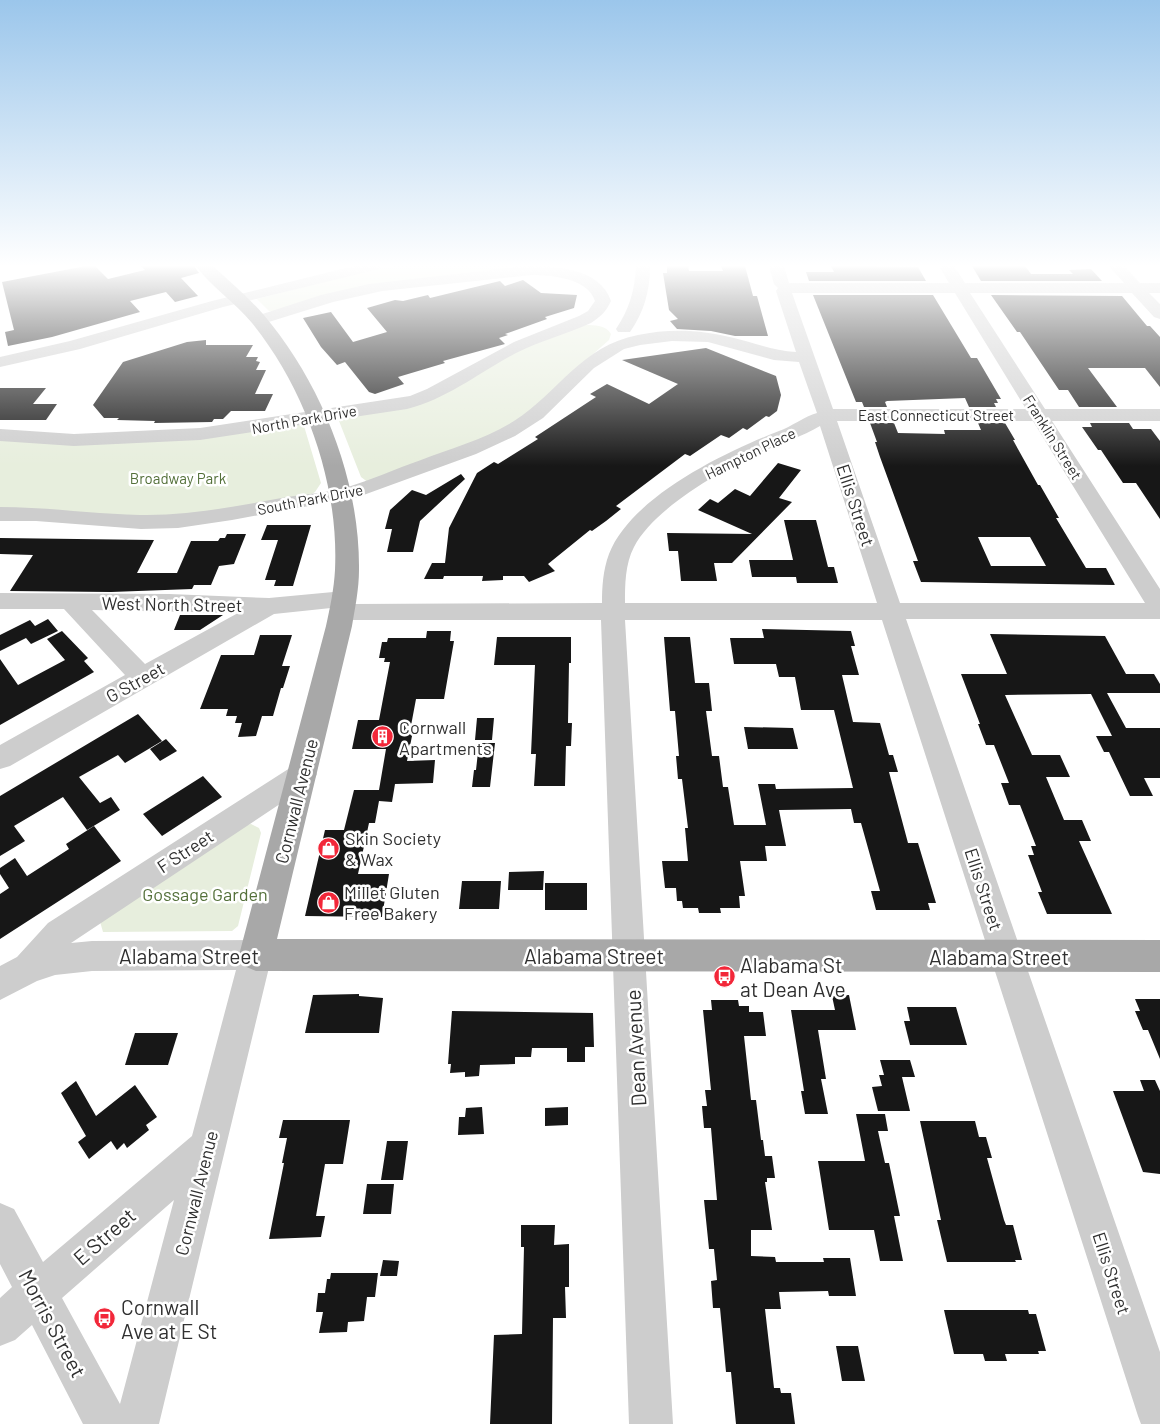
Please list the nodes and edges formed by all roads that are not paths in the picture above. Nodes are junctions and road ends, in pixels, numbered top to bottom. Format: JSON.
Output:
{"nodes":[{"id":1,"x":119,"y":332,"type":"edge"},
{"id":2,"x":267,"y":332,"type":"edge"},
{"id":3,"x":553,"y":332,"type":"edge"},
{"id":4,"x":627,"y":332,"type":"edge"},
{"id":5,"x":799,"y":332,"type":"edge"},
{"id":6,"x":988,"y":332,"type":"edge"},
{"id":7,"x":631,"y":334,"type":"junction"},
{"id":8,"x":806,"y":356,"type":"junction"},
{"id":9,"x":0,"y":362,"type":"edge"},
{"id":10,"x":1039,"y":415,"type":"junction"},
{"id":11,"x":1160,"y":415,"type":"edge"},
{"id":12,"x":314,"y":416,"type":"junction"},
{"id":13,"x":826,"y":416,"type":"junction"},
{"id":14,"x":0,"y":435,"type":"edge"},
{"id":15,"x":340,"y":495,"type":"junction"},
{"id":16,"x":0,"y":514,"type":"edge"},
{"id":17,"x":0,"y":601,"type":"edge"},
{"id":18,"x":71,"y":602,"type":"junction"},
{"id":19,"x":269,"y":606,"type":"junction"},
{"id":20,"x":343,"y":606,"type":"junction"},
{"id":21,"x":1160,"y":609,"type":"edge"},
{"id":22,"x":613,"y":611,"type":"junction"},
{"id":23,"x":891,"y":611,"type":"junction"},
{"id":24,"x":143,"y":678,"type":"junction"},
{"id":25,"x":0,"y":758,"type":"edge"},
{"id":26,"x":303,"y":774,"type":"junction"},
{"id":27,"x":256,"y":955,"type":"junction"},
{"id":28,"x":630,"y":955,"type":"junction"},
{"id":29,"x":1006,"y":956,"type":"junction"},
{"id":30,"x":1160,"y":956,"type":"edge"},
{"id":31,"x":29,"y":968,"type":"junction"},
{"id":32,"x":0,"y":984,"type":"edge"},
{"id":33,"x":208,"y":1147,"type":"junction"},
{"id":34,"x":0,"y":1223,"type":"edge"},
{"id":35,"x":37,"y":1293,"type":"junction"},
{"id":36,"x":0,"y":1325,"type":"edge"},
{"id":37,"x":1160,"y":1416,"type":"edge"},
{"id":38,"x":106,"y":1424,"type":"edge"},
{"id":39,"x":137,"y":1424,"type":"edge"},
{"id":40,"x":651,"y":1424,"type":"edge"}],
"edges":[{"from":1,"to":9,"type":"street"},
{"from":2,"to":12,"type":"main road","name":"Cornwall Avenue"},
{"from":3,"to":12,"type":"street","name":"North Park Drive"},
{"from":4,"to":7,"type":"street"},
{"from":5,"to":8,"type":"street","name":"Ellis Street"},
{"from":6,"to":10,"type":"street","name":"Franklin Street"},
{"from":7,"to":8,"type":"street","name":"South Park Drive"},
{"from":7,"to":15,"type":"street","name":"South Park Drive"},
{"from":8,"to":13,"type":"street","name":"Ellis Street"},
{"from":10,"to":11,"type":"street","name":"East Connecticut Street"},
{"from":10,"to":13,"type":"street","name":"East Connecticut Street"},
{"from":10,"to":21,"type":"street","name":"Franklin Street"},
{"from":12,"to":14,"type":"street","name":"North Park Drive"},
{"from":12,"to":15,"type":"main road","name":"Cornwall Avenue"},
{"from":13,"to":22,"type":"street","name":"Hampton Place"},
{"from":13,"to":23,"type":"street","name":"Ellis Street"},
{"from":15,"to":16,"type":"street","name":"South Park Drive"},
{"from":15,"to":20,"type":"main road","name":"Cornwall Avenue"},
{"from":17,"to":18,"type":"street","name":"West North Street"},
{"from":18,"to":19,"type":"street","name":"West North Street"},
{"from":18,"to":24,"type":"street"},
{"from":19,"to":20,"type":"street","name":"West North Street"},
{"from":19,"to":24,"type":"street","name":"G Street"},
{"from":20,"to":22,"type":"street","name":"West North Street"},
{"from":20,"to":26,"type":"main road","name":"Cornwall Avenue"},
{"from":21,"to":23,"type":"street","name":"West North Street"},
{"from":22,"to":23,"type":"street","name":"West North Street"},
{"from":22,"to":28,"type":"street","name":"Dean Avenue"},
{"from":23,"to":29,"type":"street","name":"Ellis Street"},
{"from":24,"to":25,"type":"street","name":"G Street"},
{"from":26,"to":27,"type":"main road","name":"Cornwall Avenue"},
{"from":26,"to":31,"type":"street","name":"F Street"},
{"from":27,"to":28,"type":"main road","name":"Alabama Street"},
{"from":27,"to":31,"type":"street","name":"Alabama Street"},
{"from":27,"to":33,"type":"street","name":"Cornwall Avenue"},
{"from":28,"to":29,"type":"main road","name":"Alabama Street"},
{"from":28,"to":40,"type":"street","name":"Dean Avenue"},
{"from":29,"to":30,"type":"main road","name":"Alabama Street"},
{"from":29,"to":37,"type":"street","name":"Ellis Street"},
{"from":31,"to":32,"type":"street","name":"F Street"},
{"from":33,"to":35,"type":"street","name":"E Street"},
{"from":33,"to":39,"type":"street","name":"Cornwall Avenue"},
{"from":34,"to":35,"type":"street","name":"Morris Street"},
{"from":35,"to":36,"type":"street","name":"E Street"},
{"from":35,"to":38,"type":"street","name":"Morris Street"}]}
